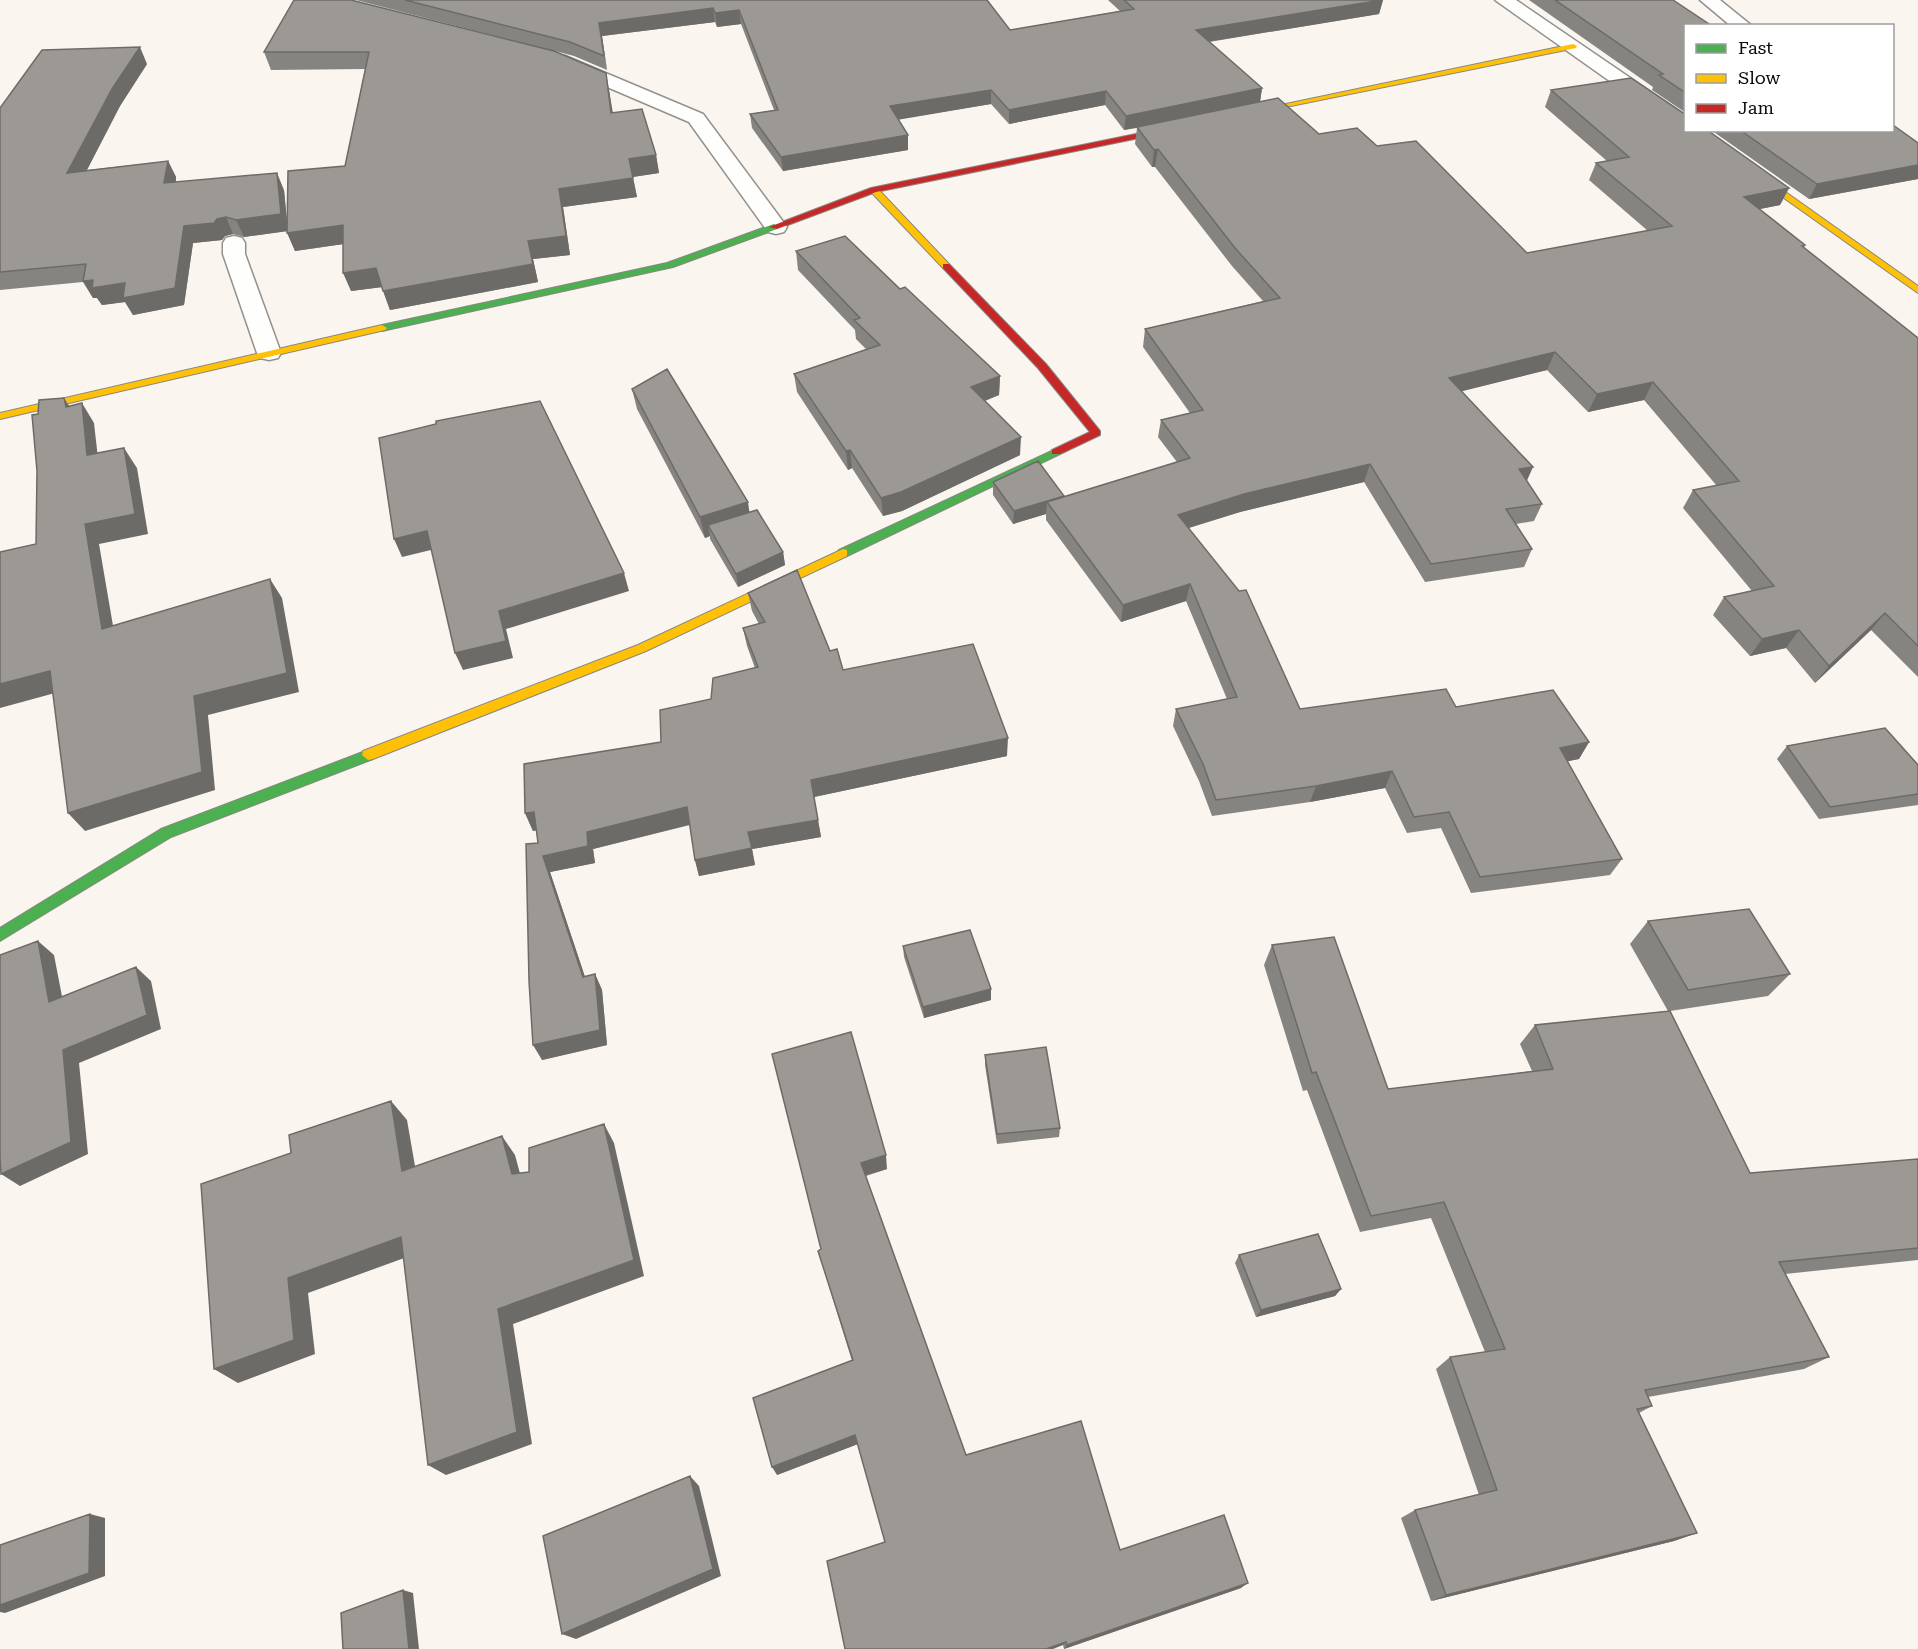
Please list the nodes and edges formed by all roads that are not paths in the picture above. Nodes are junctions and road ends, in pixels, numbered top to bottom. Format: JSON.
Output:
{"nodes":[{"id":1,"x":1504,"y":0,"type":"edge"},
{"id":2,"x":1709,"y":0,"type":"edge"},
{"id":3,"x":1740,"y":24,"type":"edge"},
{"id":4,"x":1573,"y":46,"type":"junction"},
{"id":5,"x":543,"y":56,"type":"edge"},
{"id":6,"x":1223,"y":118,"type":"edge"},
{"id":7,"x":1684,"y":125,"type":"edge"},
{"id":8,"x":1189,"y":126,"type":"edge"},
{"id":9,"x":1695,"y":132,"type":"edge"},
{"id":10,"x":874,"y":190,"type":"junction"},
{"id":11,"x":776,"y":227,"type":"junction"},
{"id":12,"x":234,"y":243,"type":"dead end"},
{"id":13,"x":1918,"y":290,"type":"edge"},
{"id":14,"x":268,"y":353,"type":"junction"},
{"id":15,"x":0,"y":416,"type":"edge"},
{"id":16,"x":0,"y":935,"type":"edge"}],
"edges":[{"from":1,"to":4,"type":"street"},
{"from":2,"to":3,"type":"street"},
{"from":4,"to":6,"type":"street"},
{"from":4,"to":7,"type":"street"},
{"from":5,"to":11,"type":"street"},
{"from":8,"to":10,"type":"street"},
{"from":9,"to":13,"type":"street"},
{"from":10,"to":11,"type":"street"},
{"from":10,"to":16,"type":"street"},
{"from":11,"to":14,"type":"street"},
{"from":12,"to":14,"type":"street"},
{"from":14,"to":15,"type":"street"}]}
